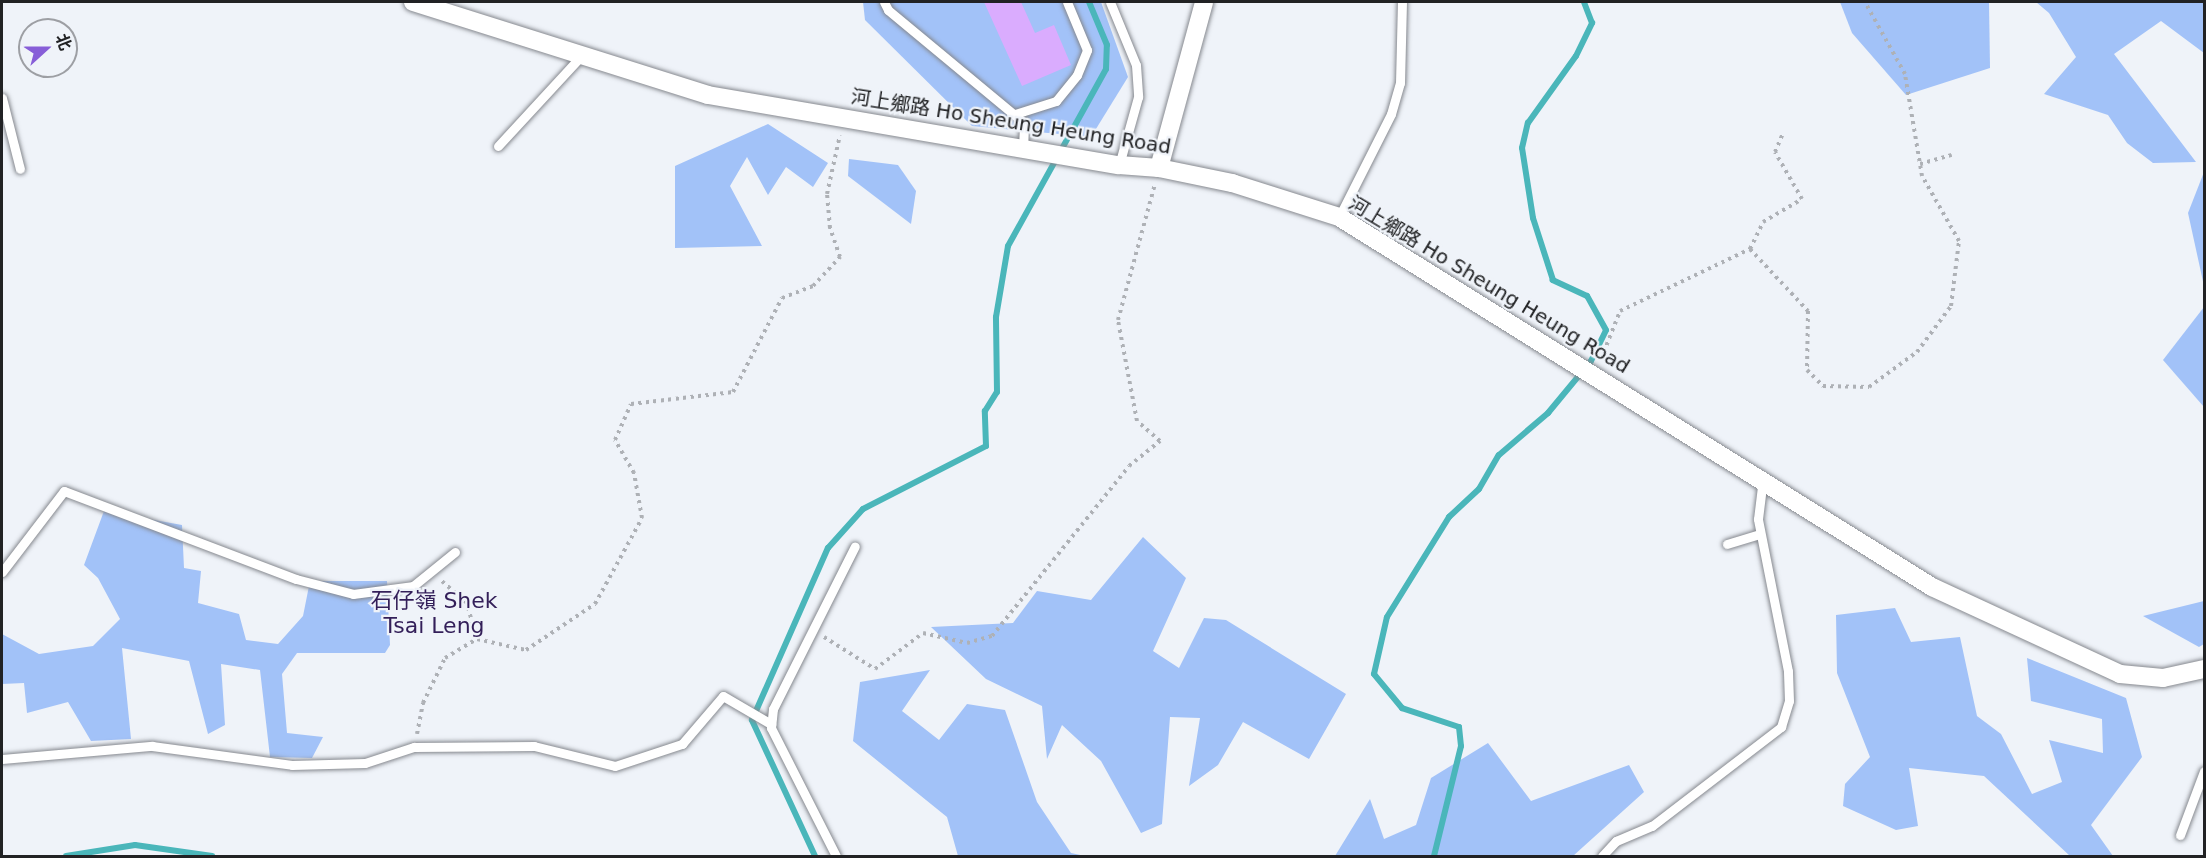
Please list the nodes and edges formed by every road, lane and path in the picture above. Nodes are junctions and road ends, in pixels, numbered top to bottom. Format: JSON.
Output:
{"nodes":[{"id":1,"x":413,"y":2,"type":"edge"},
{"id":2,"x":884,"y":2,"type":"edge"},
{"id":3,"x":1067,"y":2,"type":"edge"},
{"id":4,"x":1110,"y":2,"type":"edge"},
{"id":5,"x":1204,"y":2,"type":"edge"},
{"id":6,"x":1402,"y":2,"type":"edge"},
{"id":7,"x":1865,"y":2,"type":"edge"},
{"id":8,"x":581,"y":56,"type":"junction"},
{"id":9,"x":2,"y":99,"type":"edge"},
{"id":10,"x":1015,"y":114,"type":"junction"},
{"id":11,"x":844,"y":117,"type":"junction"},
{"id":12,"x":1783,"y":133,"type":"dead end"},
{"id":13,"x":498,"y":146,"type":"dead end"},
{"id":14,"x":1023,"y":148,"type":"junction"},
{"id":15,"x":1952,"y":155,"type":"dead end"},
{"id":16,"x":1920,"y":164,"type":"junction"},
{"id":17,"x":1119,"y":165,"type":"junction"},
{"id":18,"x":1160,"y":168,"type":"junction"},
{"id":19,"x":20,"y":169,"type":"dead end"},
{"id":20,"x":1339,"y":217,"type":"junction"},
{"id":21,"x":1750,"y":249,"type":"junction"},
{"id":22,"x":1594,"y":375,"type":"junction"},
{"id":23,"x":1763,"y":481,"type":"junction"},
{"id":24,"x":1760,"y":534,"type":"junction"},
{"id":25,"x":1728,"y":544,"type":"dead end"},
{"id":26,"x":855,"y":546,"type":"dead end"},
{"id":27,"x":455,"y":552,"type":"dead end"},
{"id":28,"x":2,"y":572,"type":"edge"},
{"id":29,"x":434,"y":573,"type":"junction"},
{"id":30,"x":813,"y":630,"type":"junction"},
{"id":31,"x":477,"y":639,"type":"junction"},
{"id":32,"x":2205,"y":669,"type":"edge"},
{"id":33,"x":771,"y":724,"type":"junction"},
{"id":34,"x":414,"y":747,"type":"junction"},
{"id":35,"x":2,"y":759,"type":"edge"},
{"id":36,"x":2205,"y":771,"type":"edge"},
{"id":37,"x":2180,"y":835,"type":"dead end"},
{"id":38,"x":836,"y":856,"type":"edge"},
{"id":39,"x":1602,"y":856,"type":"edge"}],
"edges":[{"from":1,"to":8,"type":"street","name":"河上鄉路 Ho Sheung Heung Road"},
{"from":2,"to":10,"type":"lane"},
{"from":3,"to":10,"type":"lane"},
{"from":4,"to":17,"type":"lane"},
{"from":5,"to":18,"type":"street"},
{"from":6,"to":20,"type":"lane"},
{"from":7,"to":16,"type":"path"},
{"from":8,"to":11,"type":"street","name":"河上鄉路 Ho Sheung Heung Road"},
{"from":8,"to":13,"type":"lane"},
{"from":9,"to":19,"type":"lane"},
{"from":10,"to":14,"type":"lane"},
{"from":11,"to":14,"type":"street","name":"河上鄉路 Ho Sheung Heung Road"},
{"from":11,"to":31,"type":"path"},
{"from":12,"to":21,"type":"path"},
{"from":14,"to":17,"type":"street","name":"河上鄉路 Ho Sheung Heung Road"},
{"from":15,"to":16,"type":"path"},
{"from":16,"to":21,"type":"path"},
{"from":17,"to":18,"type":"street","name":"河上鄉路 Ho Sheung Heung Road"},
{"from":18,"to":20,"type":"street","name":"河上鄉路 Ho Sheung Heung Road"},
{"from":18,"to":30,"type":"path"},
{"from":20,"to":22,"type":"street","name":"河上鄉路 Ho Sheung Heung Road"},
{"from":21,"to":22,"type":"path"},
{"from":22,"to":23,"type":"street","name":"河上鄉路 Ho Sheung Heung Road"},
{"from":23,"to":24,"type":"lane"},
{"from":23,"to":32,"type":"street","name":"河上鄉路 Ho Sheung Heung Road"},
{"from":24,"to":25,"type":"lane"},
{"from":24,"to":39,"type":"lane"},
{"from":26,"to":30,"type":"lane"},
{"from":27,"to":29,"type":"lane"},
{"from":28,"to":29,"type":"lane"},
{"from":29,"to":31,"type":"path"},
{"from":30,"to":33,"type":"lane"},
{"from":31,"to":34,"type":"path"},
{"from":33,"to":34,"type":"lane"},
{"from":33,"to":38,"type":"lane"},
{"from":34,"to":35,"type":"lane"},
{"from":36,"to":37,"type":"lane"}]}
